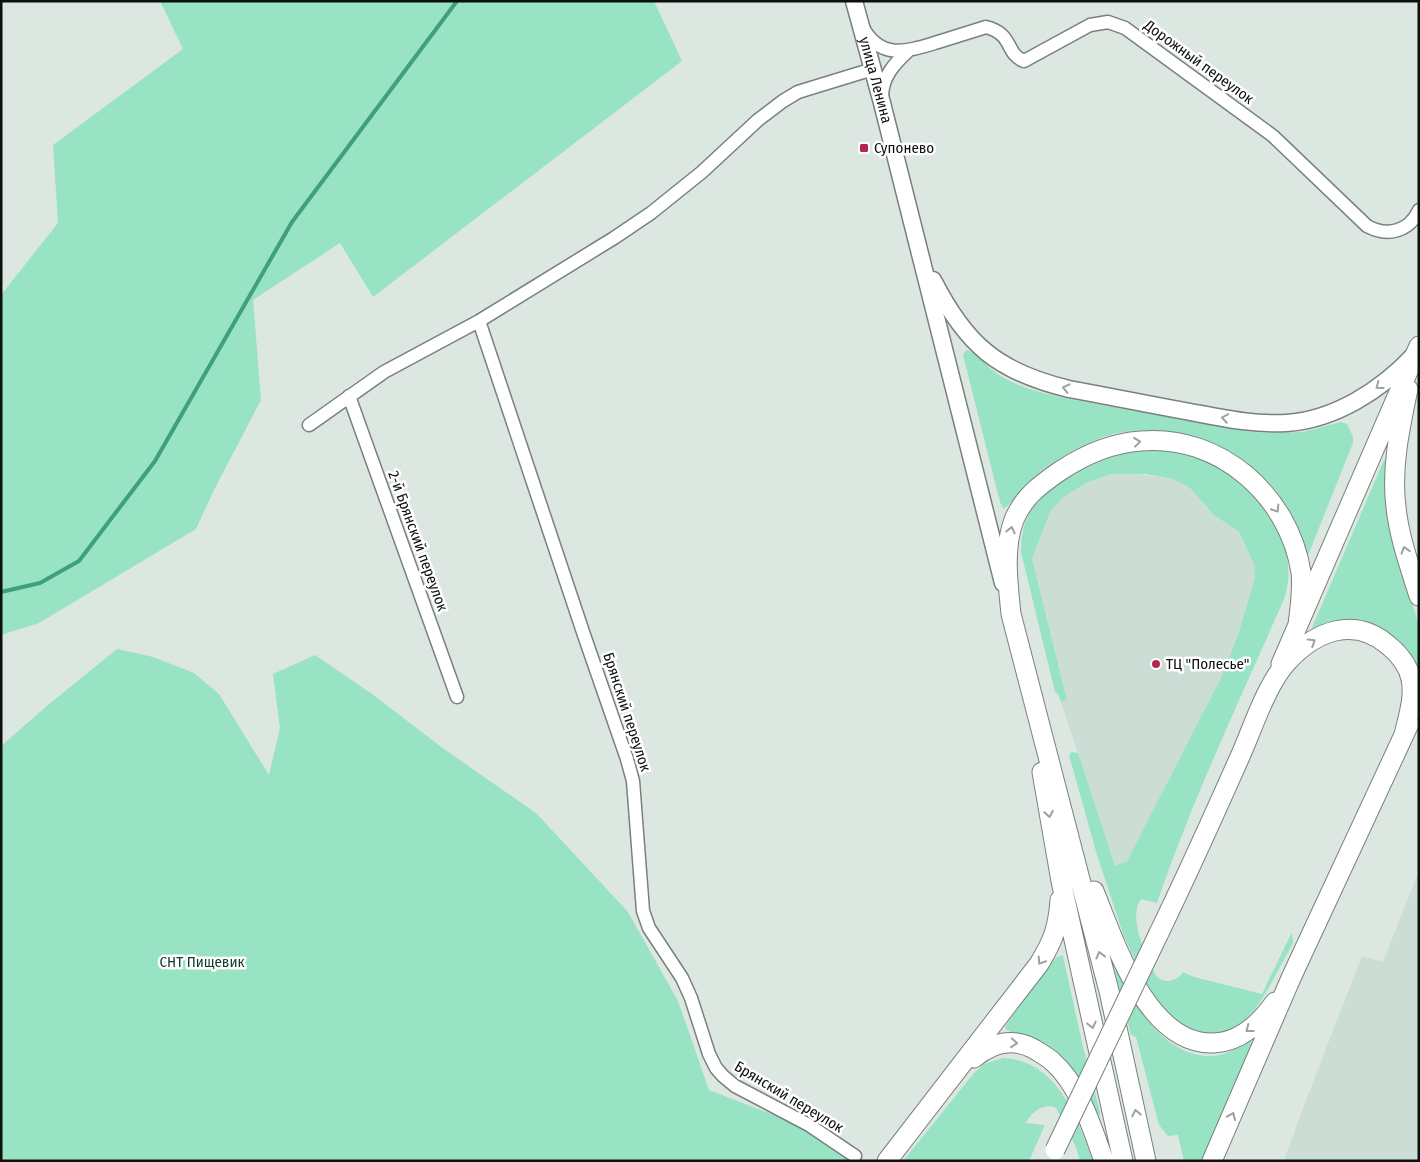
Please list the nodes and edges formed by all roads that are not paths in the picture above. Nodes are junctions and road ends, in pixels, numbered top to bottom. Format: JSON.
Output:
{"nodes":[{"id":1,"x":854,"y":1,"type":"edge"},
{"id":2,"x":858,"y":19,"type":"junction"},
{"id":3,"x":908,"y":51,"type":"junction"},
{"id":4,"x":873,"y":69,"type":"junction"},
{"id":5,"x":882,"y":103,"type":"junction"},
{"id":6,"x":1419,"y":210,"type":"edge"},
{"id":7,"x":911,"y":219,"type":"junction"},
{"id":8,"x":479,"y":321,"type":"junction"},
{"id":9,"x":1417,"y":350,"type":"edge"},
{"id":10,"x":350,"y":396,"type":"junction"},
{"id":11,"x":309,"y":424,"type":"dead end"},
{"id":12,"x":1419,"y":596,"type":"edge"},
{"id":13,"x":1011,"y":614,"type":"junction"},
{"id":14,"x":1298,"y":625,"type":"junction"},
{"id":15,"x":1023,"y":663,"type":"junction"},
{"id":16,"x":1276,"y":674,"type":"junction"},
{"id":17,"x":457,"y":697,"type":"dead end"},
{"id":18,"x":1417,"y":710,"type":"edge"},
{"id":19,"x":1404,"y":735,"type":"junction"},
{"id":20,"x":1068,"y":829,"type":"junction"},
{"id":21,"x":1061,"y":881,"type":"junction"},
{"id":22,"x":1292,"y":978,"type":"junction"},
{"id":23,"x":946,"y":1086,"type":"junction"},
{"id":24,"x":1052,"y":1155,"type":"edge"},
{"id":25,"x":855,"y":1156,"type":"dead end"},
{"id":26,"x":887,"y":1161,"type":"edge"},
{"id":27,"x":1104,"y":1161,"type":"edge"},
{"id":28,"x":1123,"y":1161,"type":"edge"},
{"id":29,"x":1146,"y":1161,"type":"edge"},
{"id":30,"x":1212,"y":1161,"type":"edge"}],
"edges":[{"from":1,"to":2,"type":"main road","name":"улица Ленина"},
{"from":2,"to":3,"type":"street"},
{"from":2,"to":4,"type":"main road","name":"улица Ленина"},
{"from":3,"to":5,"type":"street"},
{"from":3,"to":6,"type":"street","name":"Дорожный переулок"},
{"from":4,"to":5,"type":"main road","name":"улица Ленина"},
{"from":4,"to":8,"type":"street"},
{"from":5,"to":7,"type":"main road","name":"улица Ленина"},
{"from":9,"to":7,"type":"main road","one_way":true},
{"from":7,"to":13,"type":"main road"},
{"from":8,"to":10,"type":"street"},
{"from":8,"to":25,"type":"street","name":"Брянский переулок"},
{"from":12,"to":9,"type":"highway","one_way":true},
{"from":9,"to":14,"type":"highway"},
{"from":10,"to":11,"type":"street"},
{"from":10,"to":17,"type":"street","name":"2-й Брянский переулок"},
{"from":13,"to":14,"type":"highway","one_way":true},
{"from":13,"to":15,"type":"highway"},
{"from":14,"to":16,"type":"highway"},
{"from":15,"to":20,"type":"highway"},
{"from":15,"to":21,"type":"highway","one_way":true},
{"from":16,"to":19,"type":"highway","one_way":true},
{"from":16,"to":24,"type":"highway","bridge":true},
{"from":18,"to":19,"type":"highway"},
{"from":19,"to":22,"type":"highway"},
{"from":22,"to":20,"type":"highway","one_way":true},
{"from":29,"to":20,"type":"highway","one_way":true},
{"from":21,"to":23,"type":"highway","one_way":true},
{"from":21,"to":28,"type":"highway","one_way":true},
{"from":30,"to":22,"type":"highway","one_way":true},
{"from":23,"to":26,"type":"highway"},
{"from":23,"to":27,"type":"highway","one_way":true}]}
